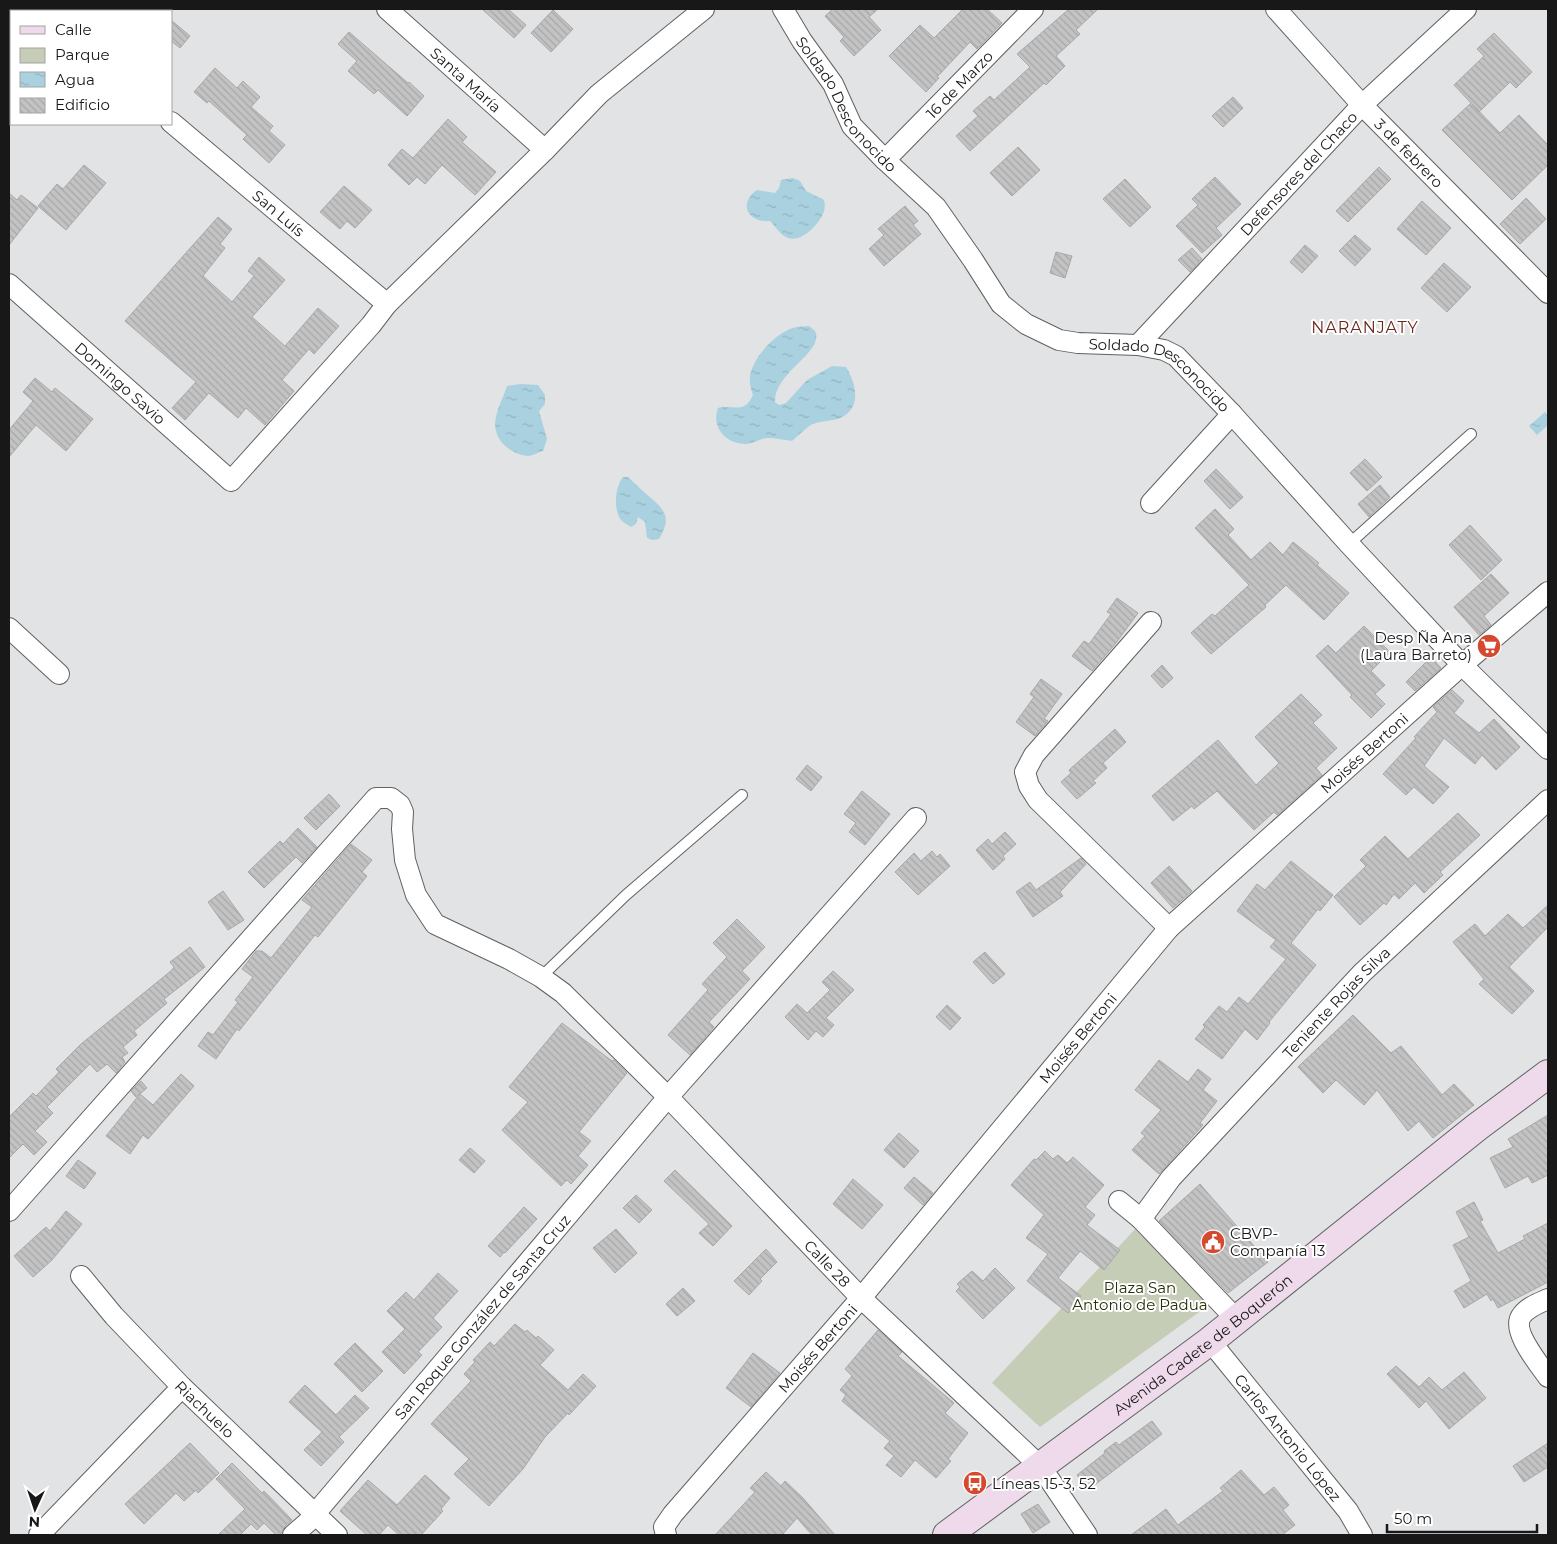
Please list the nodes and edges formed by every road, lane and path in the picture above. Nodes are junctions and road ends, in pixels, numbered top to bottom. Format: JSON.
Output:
{"nodes":[{"id":1,"x":387,"y":9,"type":"edge"},
{"id":2,"x":704,"y":9,"type":"edge"},
{"id":3,"x":782,"y":9,"type":"edge"},
{"id":4,"x":1033,"y":9,"type":"edge"},
{"id":5,"x":1276,"y":9,"type":"edge"},
{"id":6,"x":1466,"y":9,"type":"edge"},
{"id":7,"x":1362,"y":105,"type":"junction"},
{"id":8,"x":172,"y":123,"type":"edge"},
{"id":9,"x":545,"y":150,"type":"junction"},
{"id":10,"x":885,"y":160,"type":"junction"},
{"id":11,"x":9,"y":284,"type":"edge"},
{"id":12,"x":1548,"y":293,"type":"edge"},
{"id":13,"x":387,"y":304,"type":"junction"},
{"id":14,"x":1138,"y":345,"type":"junction"},
{"id":15,"x":1232,"y":414,"type":"junction"},
{"id":16,"x":1471,"y":434,"type":"dead end"},
{"id":17,"x":1151,"y":503,"type":"dead end"},
{"id":18,"x":1349,"y":544,"type":"junction"},
{"id":19,"x":1548,"y":592,"type":"edge"},
{"id":20,"x":1151,"y":622,"type":"dead end"},
{"id":21,"x":9,"y":628,"type":"edge"},
{"id":22,"x":1462,"y":665,"type":"junction"},
{"id":23,"x":60,"y":674,"type":"dead end"},
{"id":24,"x":1548,"y":749,"type":"edge"},
{"id":25,"x":742,"y":795,"type":"dead end"},
{"id":26,"x":1548,"y":800,"type":"edge"},
{"id":27,"x":916,"y":818,"type":"dead end"},
{"id":28,"x":1169,"y":928,"type":"junction"},
{"id":29,"x":541,"y":977,"type":"junction"},
{"id":30,"x":1548,"y":1074,"type":"edge"},
{"id":31,"x":668,"y":1096,"type":"junction"},
{"id":32,"x":1120,"y":1201,"type":"dead end"},
{"id":33,"x":9,"y":1211,"type":"edge"},
{"id":34,"x":1141,"y":1219,"type":"junction"},
{"id":35,"x":81,"y":1276,"type":"dead end"},
{"id":36,"x":861,"y":1298,"type":"junction"},
{"id":37,"x":1548,"y":1299,"type":"edge"},
{"id":38,"x":1237,"y":1320,"type":"junction"},
{"id":39,"x":1210,"y":1341,"type":"junction"},
{"id":40,"x":1548,"y":1376,"type":"edge"},
{"id":41,"x":182,"y":1387,"type":"junction"},
{"id":42,"x":1041,"y":1467,"type":"junction"},
{"id":43,"x":315,"y":1513,"type":"junction"},
{"id":44,"x":39,"y":1535,"type":"edge"},
{"id":45,"x":293,"y":1535,"type":"edge"},
{"id":46,"x":337,"y":1535,"type":"edge"},
{"id":47,"x":666,"y":1535,"type":"edge"},
{"id":48,"x":947,"y":1535,"type":"edge"},
{"id":49,"x":1087,"y":1535,"type":"edge"},
{"id":50,"x":1362,"y":1535,"type":"edge"}],
"edges":[{"from":1,"to":9,"type":"street","name":"Santa María"},
{"from":2,"to":9,"type":"street"},
{"from":3,"to":10,"type":"street","name":"Soldado Desconocido"},
{"from":4,"to":10,"type":"street","name":"16 de Marzo"},
{"from":5,"to":7,"type":"street","name":"3 de febrero"},
{"from":6,"to":7,"type":"street","name":"Defensores del Chaco"},
{"from":7,"to":12,"type":"street","name":"3 de febrero"},
{"from":7,"to":14,"type":"street","name":"Defensores del Chaco"},
{"from":8,"to":13,"type":"street","name":"San Luís"},
{"from":9,"to":13,"type":"street"},
{"from":10,"to":14,"type":"street","name":"Soldado Desconocido"},
{"from":11,"to":13,"type":"street","name":"Domingo Savio"},
{"from":14,"to":15,"type":"street","name":"Soldado Desconocido"},
{"from":15,"to":17,"type":"street"},
{"from":15,"to":18,"type":"street","name":"Soldado Desconocido"},
{"from":16,"to":18,"type":"lane"},
{"from":18,"to":22,"type":"street","name":"Soldado Desconocido"},
{"from":19,"to":22,"type":"street","name":"Moisés Bertoni"},
{"from":20,"to":28,"type":"street"},
{"from":21,"to":23,"type":"street"},
{"from":22,"to":24,"type":"street","name":"Soldado Desconocido"},
{"from":22,"to":28,"type":"street","name":"Moisés Bertoni"},
{"from":25,"to":29,"type":"lane"},
{"from":26,"to":34,"type":"street","name":"Teniente Rojas Silva"},
{"from":27,"to":31,"type":"street","name":"San Roque González de Santa Cruz"},
{"from":28,"to":36,"type":"street","name":"Moisés Bertoni"},
{"from":29,"to":31,"type":"street","name":"Calle 28"},
{"from":29,"to":33,"type":"street","name":"Calle 28"},
{"from":30,"to":38,"type":"main road","name":"Avenida Cadete de Boquerón"},
{"from":31,"to":36,"type":"street","name":"Calle 28"},
{"from":31,"to":43,"type":"street","name":"San Roque González de Santa Cruz"},
{"from":32,"to":34,"type":"street"},
{"from":34,"to":38,"type":"street"},
{"from":35,"to":41,"type":"street","name":"Riachuelo"},
{"from":36,"to":42,"type":"street","name":"Calle 28"},
{"from":36,"to":47,"type":"street","name":"Moisés Bertoni"},
{"from":37,"to":40,"type":"street"},
{"from":38,"to":39,"type":"main road","name":"Avenida Cadete de Boquerón"},
{"from":39,"to":42,"type":"main road","name":"Avenida Cadete de Boquerón"},
{"from":39,"to":50,"type":"street","name":"Carlos Antonio López"},
{"from":41,"to":43,"type":"street","name":"Riachuelo"},
{"from":41,"to":44,"type":"street"},
{"from":42,"to":48,"type":"main road","name":"Avenida Cadete de Boquerón"},
{"from":42,"to":49,"type":"street","name":"Calle 28"},
{"from":43,"to":45,"type":"street","name":"San Roque González de Santa Cruz"},
{"from":43,"to":46,"type":"street","name":"Riachuelo"}]}
